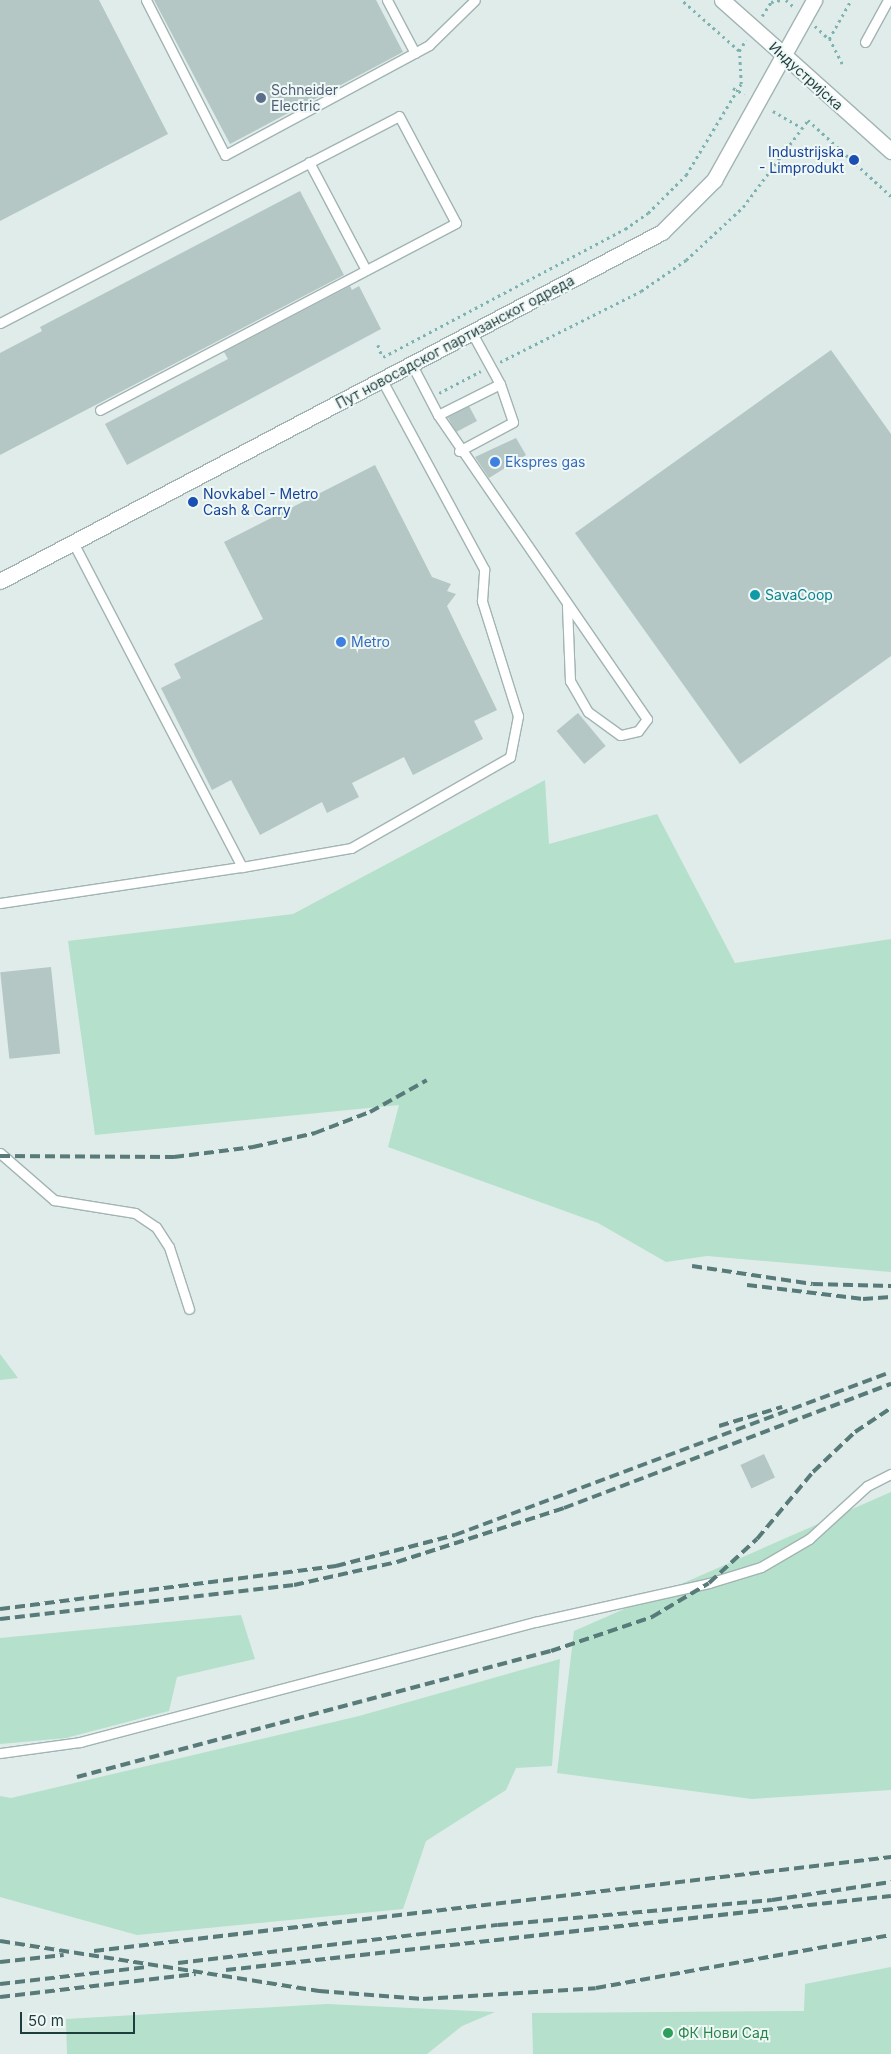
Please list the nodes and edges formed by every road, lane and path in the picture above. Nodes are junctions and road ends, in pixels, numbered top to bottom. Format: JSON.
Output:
{"nodes":[{"id":1,"x":146,"y":0,"type":"edge"},
{"id":2,"x":387,"y":0,"type":"edge"},
{"id":3,"x":476,"y":0,"type":"edge"},
{"id":4,"x":681,"y":0,"type":"edge"},
{"id":5,"x":722,"y":0,"type":"edge"},
{"id":6,"x":781,"y":0,"type":"edge"},
{"id":7,"x":814,"y":0,"type":"edge"},
{"id":8,"x":851,"y":0,"type":"edge"},
{"id":9,"x":888,"y":0,"type":"edge"},
{"id":10,"x":771,"y":2,"type":"dead end"},
{"id":11,"x":865,"y":42,"type":"dead end"},
{"id":12,"x":415,"y":53,"type":"junction"},
{"id":13,"x":784,"y":55,"type":"junction"},
{"id":14,"x":842,"y":64,"type":"dead end"},
{"id":15,"x":733,"y":88,"type":"dead end"},
{"id":16,"x":738,"y":91,"type":"junction"},
{"id":17,"x":747,"y":96,"type":"dead end"},
{"id":18,"x":773,"y":112,"type":"dead end"},
{"id":19,"x":803,"y":128,"type":"junction"},
{"id":20,"x":891,"y":152,"type":"edge"},
{"id":21,"x":309,"y":162,"type":"junction"},
{"id":22,"x":891,"y":196,"type":"edge"},
{"id":23,"x":366,"y":270,"type":"junction"},
{"id":24,"x":0,"y":323,"type":"edge"},
{"id":25,"x":472,"y":334,"type":"junction"},
{"id":26,"x":383,"y":357,"type":"dead end"},
{"id":27,"x":412,"y":365,"type":"junction"},
{"id":28,"x":490,"y":367,"type":"junction"},
{"id":29,"x":382,"y":380,"type":"junction"},
{"id":30,"x":500,"y":384,"type":"junction"},
{"id":31,"x":429,"y":398,"type":"junction"},
{"id":32,"x":100,"y":410,"type":"dead end"},
{"id":33,"x":438,"y":415,"type":"junction"},
{"id":34,"x":459,"y":452,"type":"junction"},
{"id":35,"x":73,"y":542,"type":"junction"},
{"id":36,"x":0,"y":581,"type":"edge"},
{"id":37,"x":567,"y":605,"type":"junction"},
{"id":38,"x":242,"y":867,"type":"junction"},
{"id":39,"x":0,"y":903,"type":"edge"},
{"id":40,"x":0,"y":1153,"type":"edge"},
{"id":41,"x":189,"y":1309,"type":"dead end"},
{"id":42,"x":891,"y":1474,"type":"edge"},
{"id":43,"x":0,"y":1753,"type":"edge"}],
"edges":[{"from":1,"to":12,"type":"lane"},
{"from":2,"to":12,"type":"lane"},
{"from":3,"to":12,"type":"lane"},
{"from":4,"to":16,"type":"path"},
{"from":5,"to":13,"type":"street","name":"Индустријска"},
{"from":6,"to":10,"type":"path"},
{"from":7,"to":13,"type":"street","name":"Пут новосадског партизанског одреда"},
{"from":8,"to":14,"type":"path"},
{"from":9,"to":11,"type":"lane"},
{"from":13,"to":20,"type":"street","name":"Индустријска"},
{"from":13,"to":25,"type":"street","name":"Пут новосадског партизанског одреда"},
{"from":15,"to":16,"type":"path"},
{"from":16,"to":17,"type":"path"},
{"from":16,"to":26,"type":"path"},
{"from":18,"to":19,"type":"path"},
{"from":19,"to":22,"type":"path"},
{"from":19,"to":28,"type":"path"},
{"from":21,"to":23,"type":"lane"},
{"from":21,"to":23,"type":"lane"},
{"from":21,"to":24,"type":"lane"},
{"from":23,"to":32,"type":"lane"},
{"from":25,"to":27,"type":"street","name":"Пут новосадског партизанског одреда"},
{"from":25,"to":28,"type":"lane"},
{"from":27,"to":29,"type":"street","name":"Пут новосадског партизанског одреда"},
{"from":27,"to":31,"type":"lane"},
{"from":28,"to":30,"type":"lane"},
{"from":28,"to":31,"type":"path"},
{"from":29,"to":35,"type":"street","name":"Пут новосадског партизанског одреда"},
{"from":29,"to":38,"type":"lane"},
{"from":30,"to":33,"type":"lane"},
{"from":30,"to":34,"type":"lane"},
{"from":31,"to":33,"type":"lane"},
{"from":33,"to":34,"type":"lane"},
{"from":34,"to":37,"type":"lane"},
{"from":35,"to":36,"type":"street","name":"Пут новосадског партизанског одреда"},
{"from":35,"to":38,"type":"lane"},
{"from":37,"to":37,"type":"lane"},
{"from":38,"to":39,"type":"lane"},
{"from":40,"to":41,"type":"lane"},
{"from":42,"to":43,"type":"lane"}]}
